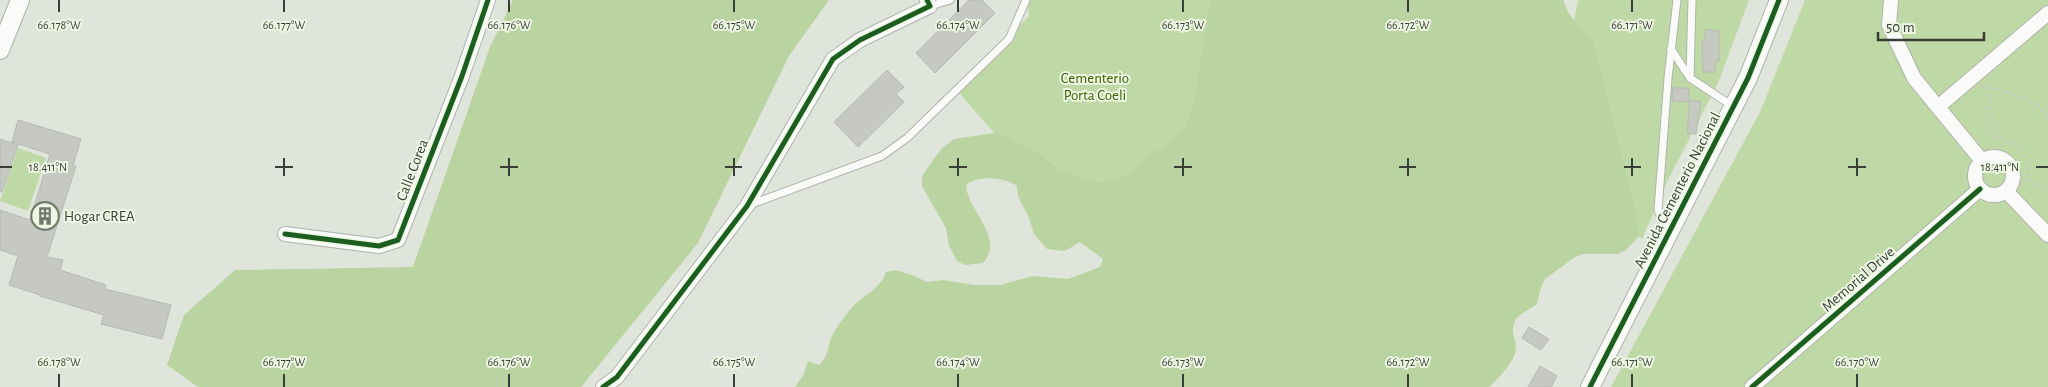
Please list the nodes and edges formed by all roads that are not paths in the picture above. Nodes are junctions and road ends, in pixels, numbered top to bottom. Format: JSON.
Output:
{"nodes":[{"id":1,"x":488,"y":0,"type":"edge"},
{"id":2,"x":950,"y":0,"type":"edge"},
{"id":3,"x":1026,"y":0,"type":"edge"},
{"id":4,"x":1677,"y":0,"type":"edge"},
{"id":5,"x":1692,"y":0,"type":"edge"},
{"id":6,"x":1779,"y":0,"type":"edge"},
{"id":7,"x":1892,"y":0,"type":"edge"},
{"id":8,"x":15,"y":3,"type":"edge"},
{"id":9,"x":929,"y":3,"type":"edge"},
{"id":10,"x":2048,"y":13,"type":"edge"},
{"id":11,"x":1671,"y":49,"type":"junction"},
{"id":12,"x":0,"y":50,"type":"edge"},
{"id":13,"x":1690,"y":78,"type":"junction"},
{"id":14,"x":1734,"y":106,"type":"junction"},
{"id":15,"x":1939,"y":106,"type":"junction"},
{"id":16,"x":1983,"y":162,"type":"junction"},
{"id":17,"x":1980,"y":189,"type":"junction"},
{"id":18,"x":2006,"y":191,"type":"junction"},
{"id":19,"x":748,"y":206,"type":"junction"},
{"id":20,"x":284,"y":234,"type":"dead end"},
{"id":21,"x":2048,"y":235,"type":"edge"},
{"id":22,"x":1668,"y":236,"type":"junction"},
{"id":23,"x":603,"y":387,"type":"edge"},
{"id":24,"x":1590,"y":387,"type":"edge"},
{"id":25,"x":1752,"y":387,"type":"edge"}],
"edges":[{"from":1,"to":20,"type":"street","name":"Calle Corea"},
{"from":2,"to":9,"type":"lane"},
{"from":3,"to":19,"type":"lane"},
{"from":4,"to":11,"type":"lane"},
{"from":5,"to":13,"type":"lane"},
{"from":6,"to":14,"type":"street","name":"Avenida Cementerio Nacional"},
{"from":7,"to":15,"type":"street"},
{"from":8,"to":12,"type":"street"},
{"from":9,"to":19,"type":"street"},
{"from":10,"to":15,"type":"street"},
{"from":11,"to":13,"type":"lane"},
{"from":11,"to":22,"type":"lane"},
{"from":13,"to":14,"type":"lane"},
{"from":14,"to":22,"type":"street","name":"Avenida Cementerio Nacional"},
{"from":15,"to":16,"type":"street"},
{"from":16,"to":17,"type":"street"},
{"from":16,"to":18,"type":"street"},
{"from":17,"to":18,"type":"street"},
{"from":17,"to":25,"type":"street","name":"Memorial Drive"},
{"from":18,"to":21,"type":"street"},
{"from":19,"to":23,"type":"street"},
{"from":22,"to":24,"type":"street","name":"Avenida Cementerio Nacional"}]}
